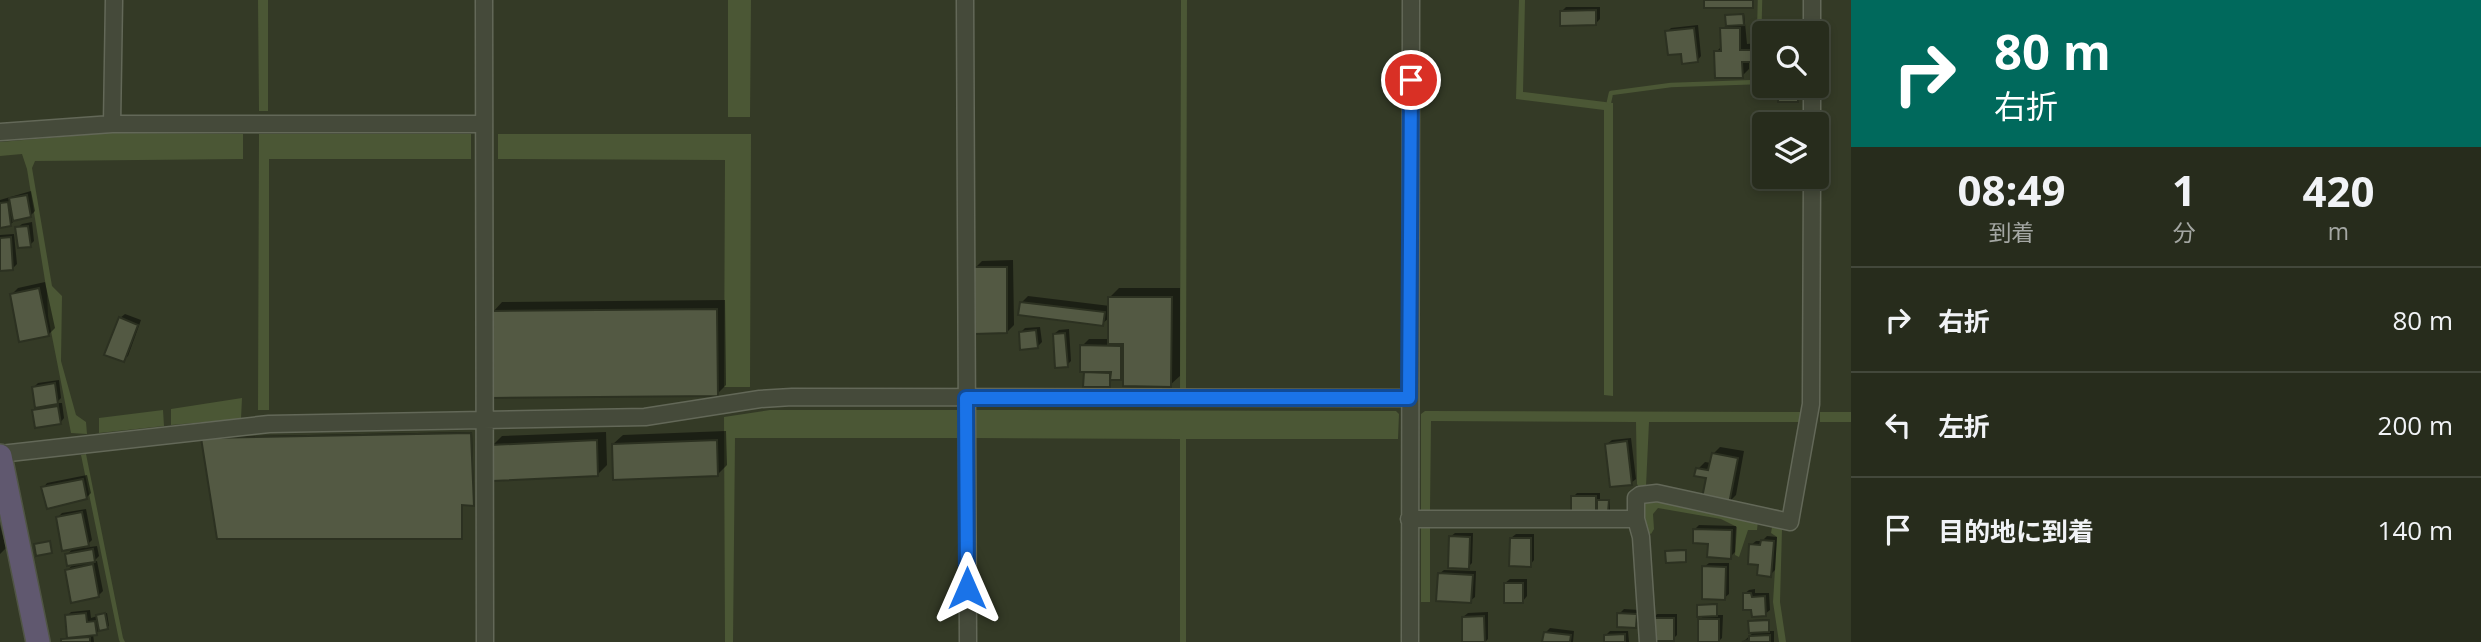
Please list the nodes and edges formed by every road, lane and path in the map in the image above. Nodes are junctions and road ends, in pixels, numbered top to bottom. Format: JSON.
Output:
{"nodes":[{"id":1,"x":114,"y":0,"type":"edge"},
{"id":2,"x":484,"y":0,"type":"edge"},
{"id":3,"x":965,"y":0,"type":"edge"},
{"id":4,"x":1411,"y":0,"type":"edge"},
{"id":5,"x":1812,"y":0,"type":"edge"},
{"id":6,"x":1812,"y":21,"type":"edge"},
{"id":7,"x":112,"y":124,"type":"junction"},
{"id":8,"x":484,"y":124,"type":"junction"},
{"id":9,"x":0,"y":132,"type":"edge"},
{"id":10,"x":1812,"y":189,"type":"edge"},
{"id":11,"x":966,"y":398,"type":"junction"},
{"id":12,"x":1409,"y":398,"type":"junction"},
{"id":13,"x":485,"y":421,"type":"junction"},
{"id":14,"x":0,"y":455,"type":"edge"},
{"id":15,"x":1409,"y":519,"type":"junction"},
{"id":16,"x":1636,"y":519,"type":"junction"},
{"id":17,"x":38,"y":642,"type":"edge"},
{"id":18,"x":485,"y":642,"type":"edge"},
{"id":19,"x":968,"y":642,"type":"edge"},
{"id":20,"x":1410,"y":642,"type":"edge"},
{"id":21,"x":1648,"y":642,"type":"edge"}],
"edges":[{"from":1,"to":7,"type":"street"},
{"from":2,"to":8,"type":"street"},
{"from":3,"to":11,"type":"street"},
{"from":4,"to":12,"type":"street"},
{"from":5,"to":6,"type":"street"},
{"from":7,"to":8,"type":"street"},
{"from":7,"to":9,"type":"street"},
{"from":8,"to":13,"type":"street"},
{"from":10,"to":16,"type":"street"},
{"from":11,"to":12,"type":"street"},
{"from":11,"to":13,"type":"street"},
{"from":11,"to":19,"type":"street"},
{"from":12,"to":15,"type":"street"},
{"from":13,"to":14,"type":"street"},
{"from":13,"to":18,"type":"street"},
{"from":14,"to":17,"type":"highway"},
{"from":15,"to":16,"type":"street"},
{"from":15,"to":20,"type":"street"},
{"from":16,"to":21,"type":"street"}]}
